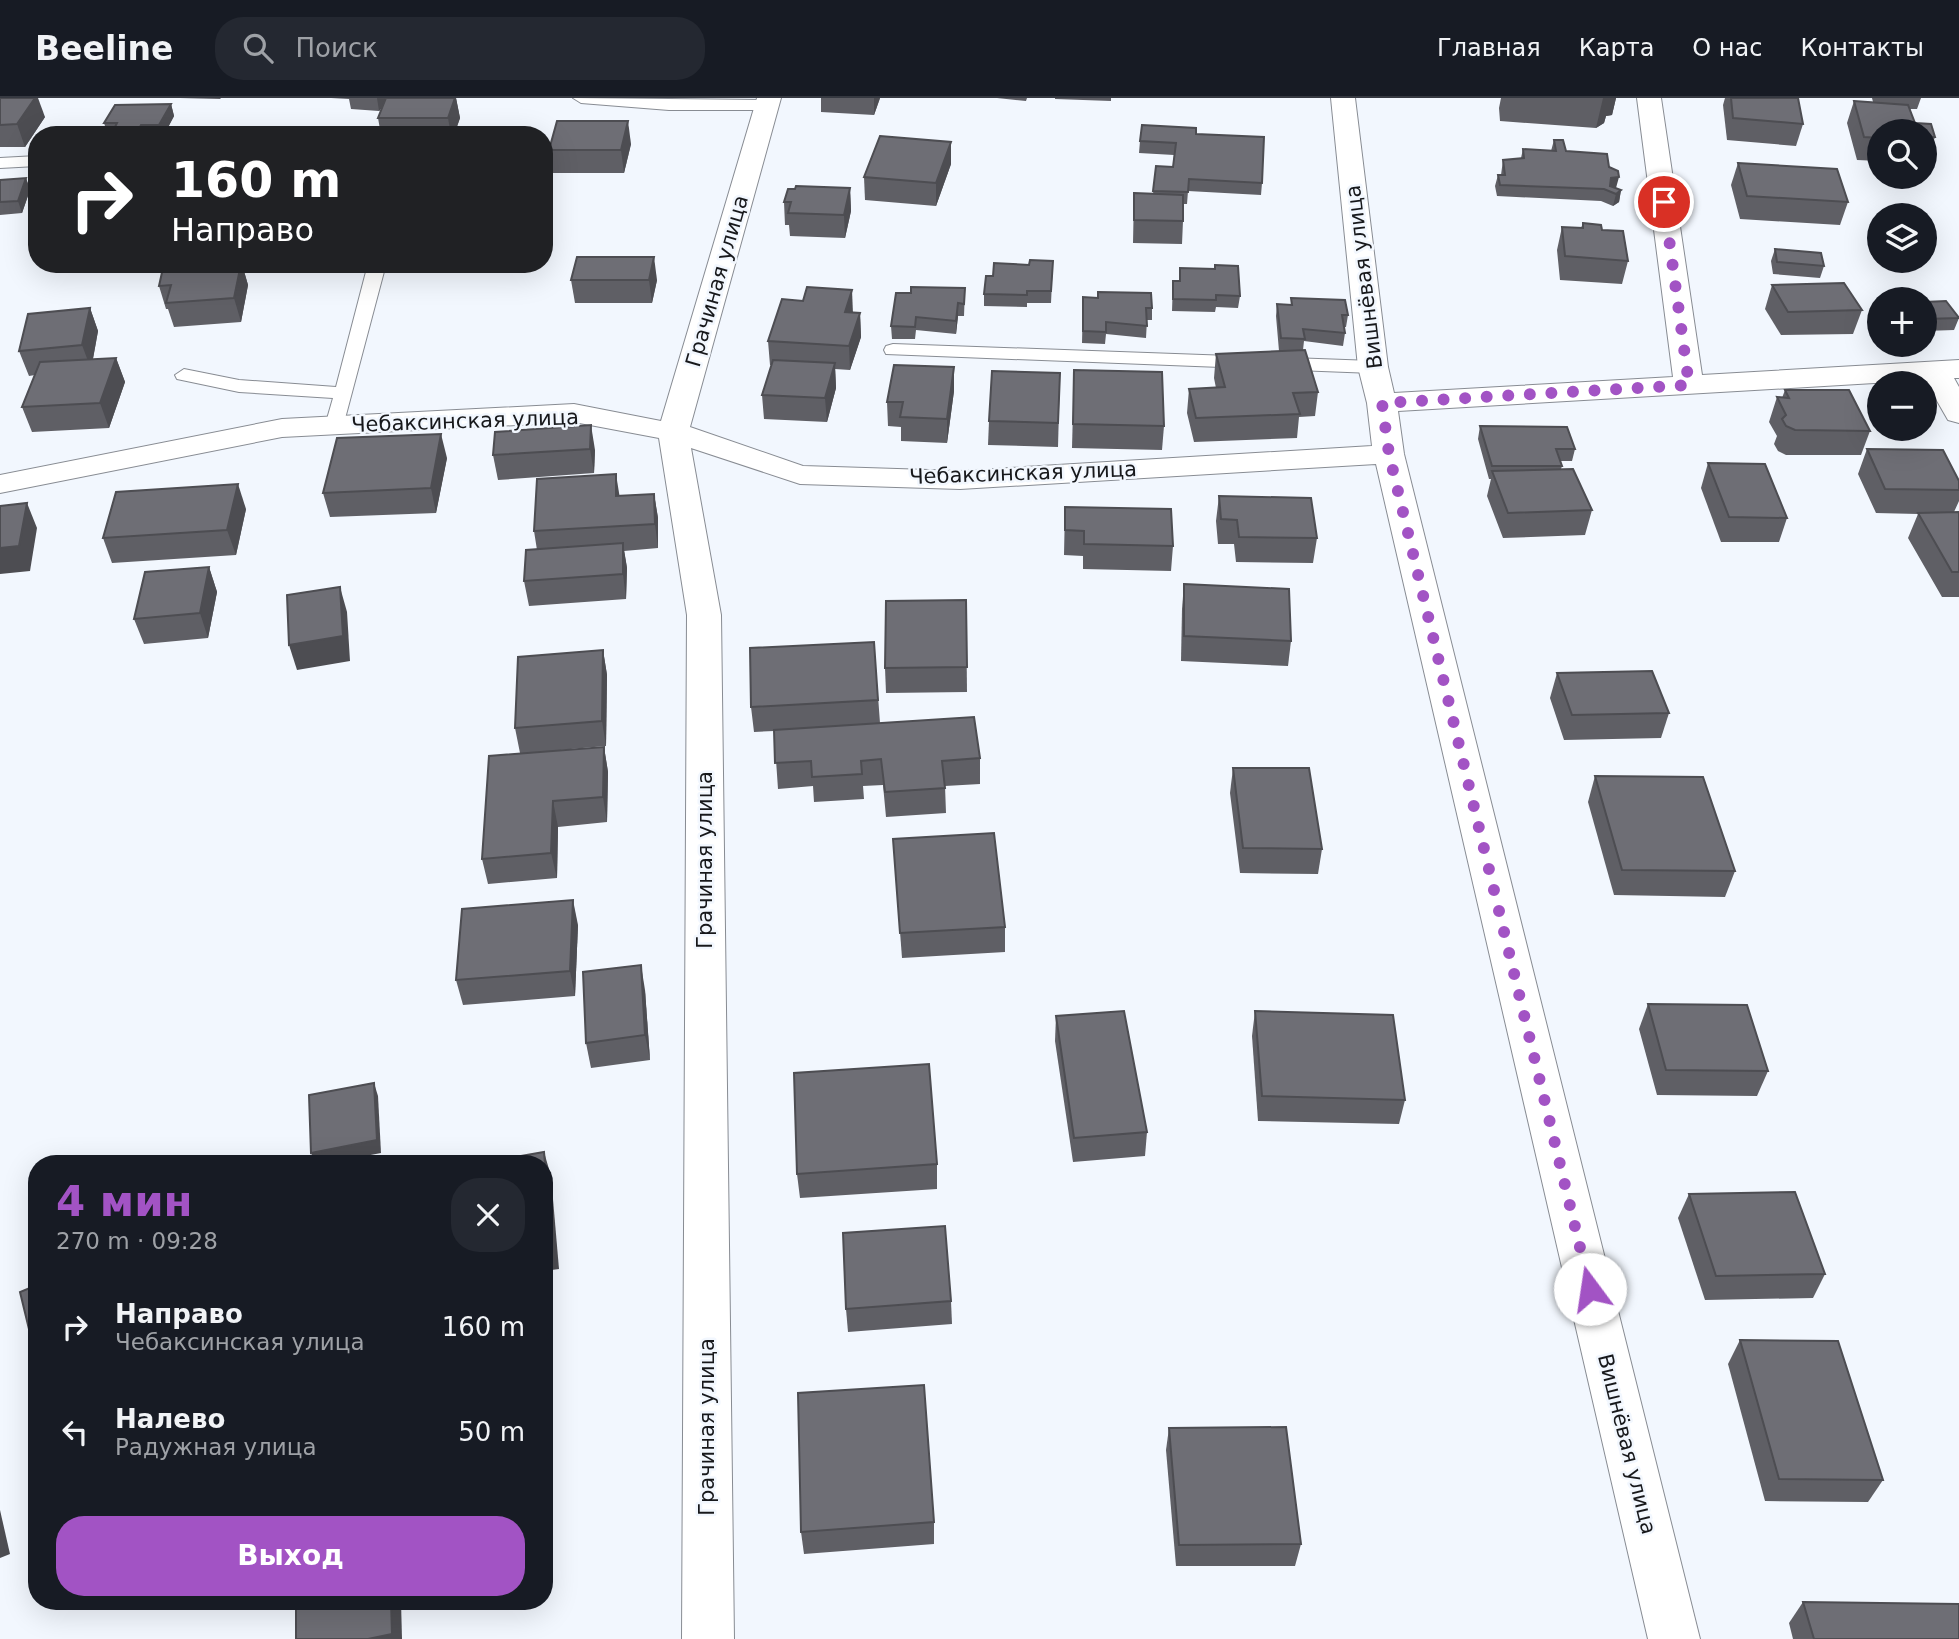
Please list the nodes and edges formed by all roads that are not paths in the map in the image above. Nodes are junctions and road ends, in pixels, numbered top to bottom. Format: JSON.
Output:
{"nodes":[{"id":1,"x":581,"y":98,"type":"edge"},
{"id":2,"x":1343,"y":98,"type":"edge"},
{"id":3,"x":1649,"y":98,"type":"edge"},
{"id":4,"x":768,"y":101,"type":"edge"},
{"id":5,"x":28,"y":161,"type":"edge"},
{"id":6,"x":0,"y":163,"type":"edge"},
{"id":7,"x":375,"y":273,"type":"edge"},
{"id":8,"x":893,"y":349,"type":"dead end"},
{"id":9,"x":1947,"y":370,"type":"edge"},
{"id":10,"x":184,"y":375,"type":"dead end"},
{"id":11,"x":1378,"y":385,"type":"junction"},
{"id":12,"x":1689,"y":385,"type":"junction"},
{"id":13,"x":343,"y":393,"type":"junction"},
{"id":14,"x":1959,"y":414,"type":"edge"},
{"id":15,"x":335,"y":425,"type":"junction"},
{"id":16,"x":673,"y":432,"type":"junction"},
{"id":17,"x":1389,"y":454,"type":"junction"},
{"id":18,"x":0,"y":484,"type":"edge"},
{"id":19,"x":708,"y":1639,"type":"edge"},
{"id":20,"x":1674,"y":1639,"type":"edge"}],
"edges":[{"from":1,"to":4,"type":"lane"},
{"from":2,"to":11,"type":"street","name":"Вишнёвая улица"},
{"from":3,"to":12,"type":"street"},
{"from":4,"to":16,"type":"street","name":"Грачиная улица"},
{"from":5,"to":6,"type":"lane"},
{"from":7,"to":13,"type":"lane"},
{"from":8,"to":11,"type":"lane"},
{"from":9,"to":12,"type":"street"},
{"from":9,"to":14,"type":"street"},
{"from":10,"to":13,"type":"lane"},
{"from":11,"to":12,"type":"street"},
{"from":11,"to":17,"type":"street","name":"Вишнёвая улица"},
{"from":13,"to":15,"type":"lane"},
{"from":15,"to":16,"type":"street","name":"Чебаксинская улица"},
{"from":15,"to":18,"type":"street","name":"Чебаксинская улица"},
{"from":16,"to":17,"type":"street","name":"Чебаксинская улица"},
{"from":16,"to":19,"type":"street","name":"Грачиная улица"},
{"from":17,"to":20,"type":"street","name":"Вишнёвая улица"}]}
